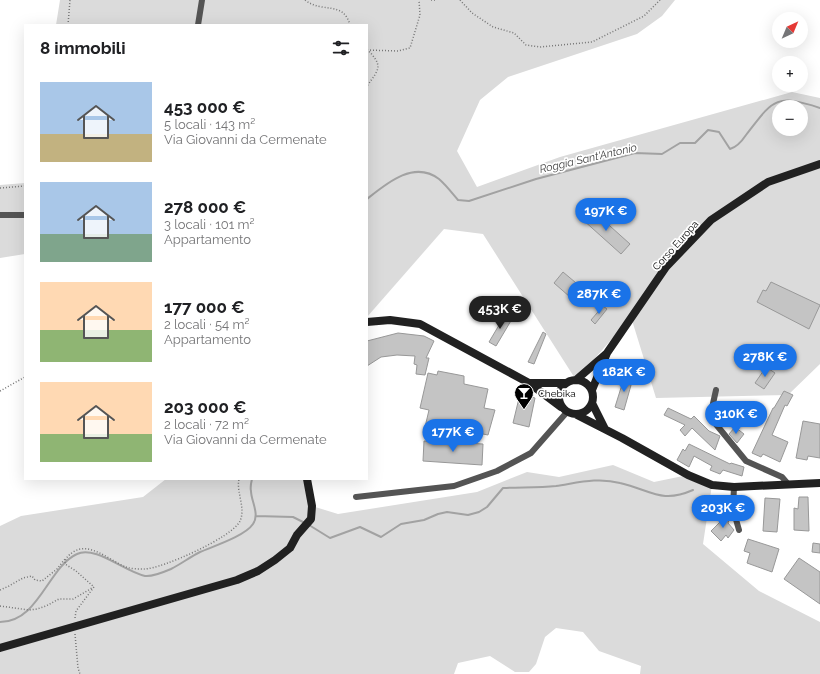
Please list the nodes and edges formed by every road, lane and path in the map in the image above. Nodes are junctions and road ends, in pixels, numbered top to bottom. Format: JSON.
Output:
{"nodes":[{"id":1,"x":70,"y":0,"type":"edge"},
{"id":2,"x":202,"y":0,"type":"edge"},
{"id":3,"x":305,"y":0,"type":"edge"},
{"id":4,"x":419,"y":0,"type":"edge"},
{"id":5,"x":431,"y":0,"type":"edge"},
{"id":6,"x":435,"y":0,"type":"edge"},
{"id":7,"x":460,"y":0,"type":"edge"},
{"id":8,"x":660,"y":0,"type":"edge"},
{"id":9,"x":68,"y":24,"type":"edge"},
{"id":10,"x":198,"y":24,"type":"edge"},
{"id":11,"x":350,"y":24,"type":"edge"},
{"id":12,"x":368,"y":50,"type":"edge"},
{"id":13,"x":368,"y":51,"type":"edge"},
{"id":14,"x":368,"y":84,"type":"edge"},
{"id":15,"x":820,"y":164,"type":"edge"},
{"id":16,"x":24,"y":186,"type":"edge"},
{"id":17,"x":0,"y":188,"type":"edge"},
{"id":18,"x":0,"y":215,"type":"edge"},
{"id":19,"x":24,"y":215,"type":"edge"},
{"id":20,"x":368,"y":322,"type":"edge"},
{"id":21,"x":607,"y":353,"type":"junction"},
{"id":22,"x":24,"y":378,"type":"edge"},
{"id":23,"x":576,"y":380,"type":"junction"},
{"id":24,"x":528,"y":383,"type":"junction"},
{"id":25,"x":565,"y":383,"type":"junction"},
{"id":26,"x":592,"y":390,"type":"junction"},
{"id":27,"x":716,"y":390,"type":"dead end"},
{"id":28,"x":0,"y":392,"type":"edge"},
{"id":29,"x":592,"y":404,"type":"junction"},
{"id":30,"x":564,"y":410,"type":"junction"},
{"id":31,"x":577,"y":415,"type":"junction"},
{"id":32,"x":605,"y":429,"type":"junction"},
{"id":33,"x":239,"y":480,"type":"edge"},
{"id":34,"x":307,"y":480,"type":"edge"},
{"id":35,"x":820,"y":483,"type":"edge"},
{"id":36,"x":788,"y":484,"type":"junction"},
{"id":37,"x":734,"y":487,"type":"junction"},
{"id":38,"x":356,"y":497,"type":"dead end"},
{"id":39,"x":739,"y":530,"type":"dead end"},
{"id":40,"x":65,"y":559,"type":"junction"},
{"id":41,"x":94,"y":587,"type":"junction"},
{"id":42,"x":0,"y":590,"type":"edge"},
{"id":43,"x":0,"y":606,"type":"edge"},
{"id":44,"x":75,"y":627,"type":"junction"},
{"id":45,"x":0,"y":648,"type":"edge"},
{"id":46,"x":80,"y":674,"type":"edge"}],
"edges":[{"from":1,"to":9,"type":"path"},
{"from":2,"to":10,"type":"street"},
{"from":3,"to":11,"type":"path"},
{"from":4,"to":12,"type":"path"},
{"from":5,"to":6,"type":"path"},
{"from":7,"to":8,"type":"path"},
{"from":13,"to":14,"type":"path"},
{"from":15,"to":21,"type":"main road","name":"Corso Europa"},
{"from":16,"to":17,"type":"path"},
{"from":18,"to":19,"type":"street"},
{"from":20,"to":24,"type":"main road"},
{"from":21,"to":23,"type":"main road"},
{"from":21,"to":26,"type":"main road","name":"Corso Europa"},
{"from":22,"to":28,"type":"path"},
{"from":23,"to":25,"type":"main road"},
{"from":23,"to":26,"type":"main road"},
{"from":24,"to":25,"type":"main road"},
{"from":24,"to":30,"type":"main road"},
{"from":25,"to":30,"type":"main road"},
{"from":26,"to":29,"type":"main road"},
{"from":27,"to":36,"type":"street"},
{"from":29,"to":31,"type":"main road"},
{"from":29,"to":32,"type":"main road"},
{"from":30,"to":31,"type":"main road"},
{"from":30,"to":38,"type":"street"},
{"from":31,"to":32,"type":"main road"},
{"from":32,"to":37,"type":"main road"},
{"from":33,"to":40,"type":"path"},
{"from":34,"to":44,"type":"main road"},
{"from":35,"to":36,"type":"main road"},
{"from":36,"to":37,"type":"main road"},
{"from":37,"to":39,"type":"street"},
{"from":40,"to":41,"type":"path"},
{"from":40,"to":42,"type":"path"},
{"from":41,"to":43,"type":"path"},
{"from":41,"to":44,"type":"path"},
{"from":44,"to":45,"type":"main road"},
{"from":44,"to":46,"type":"path"}]}
